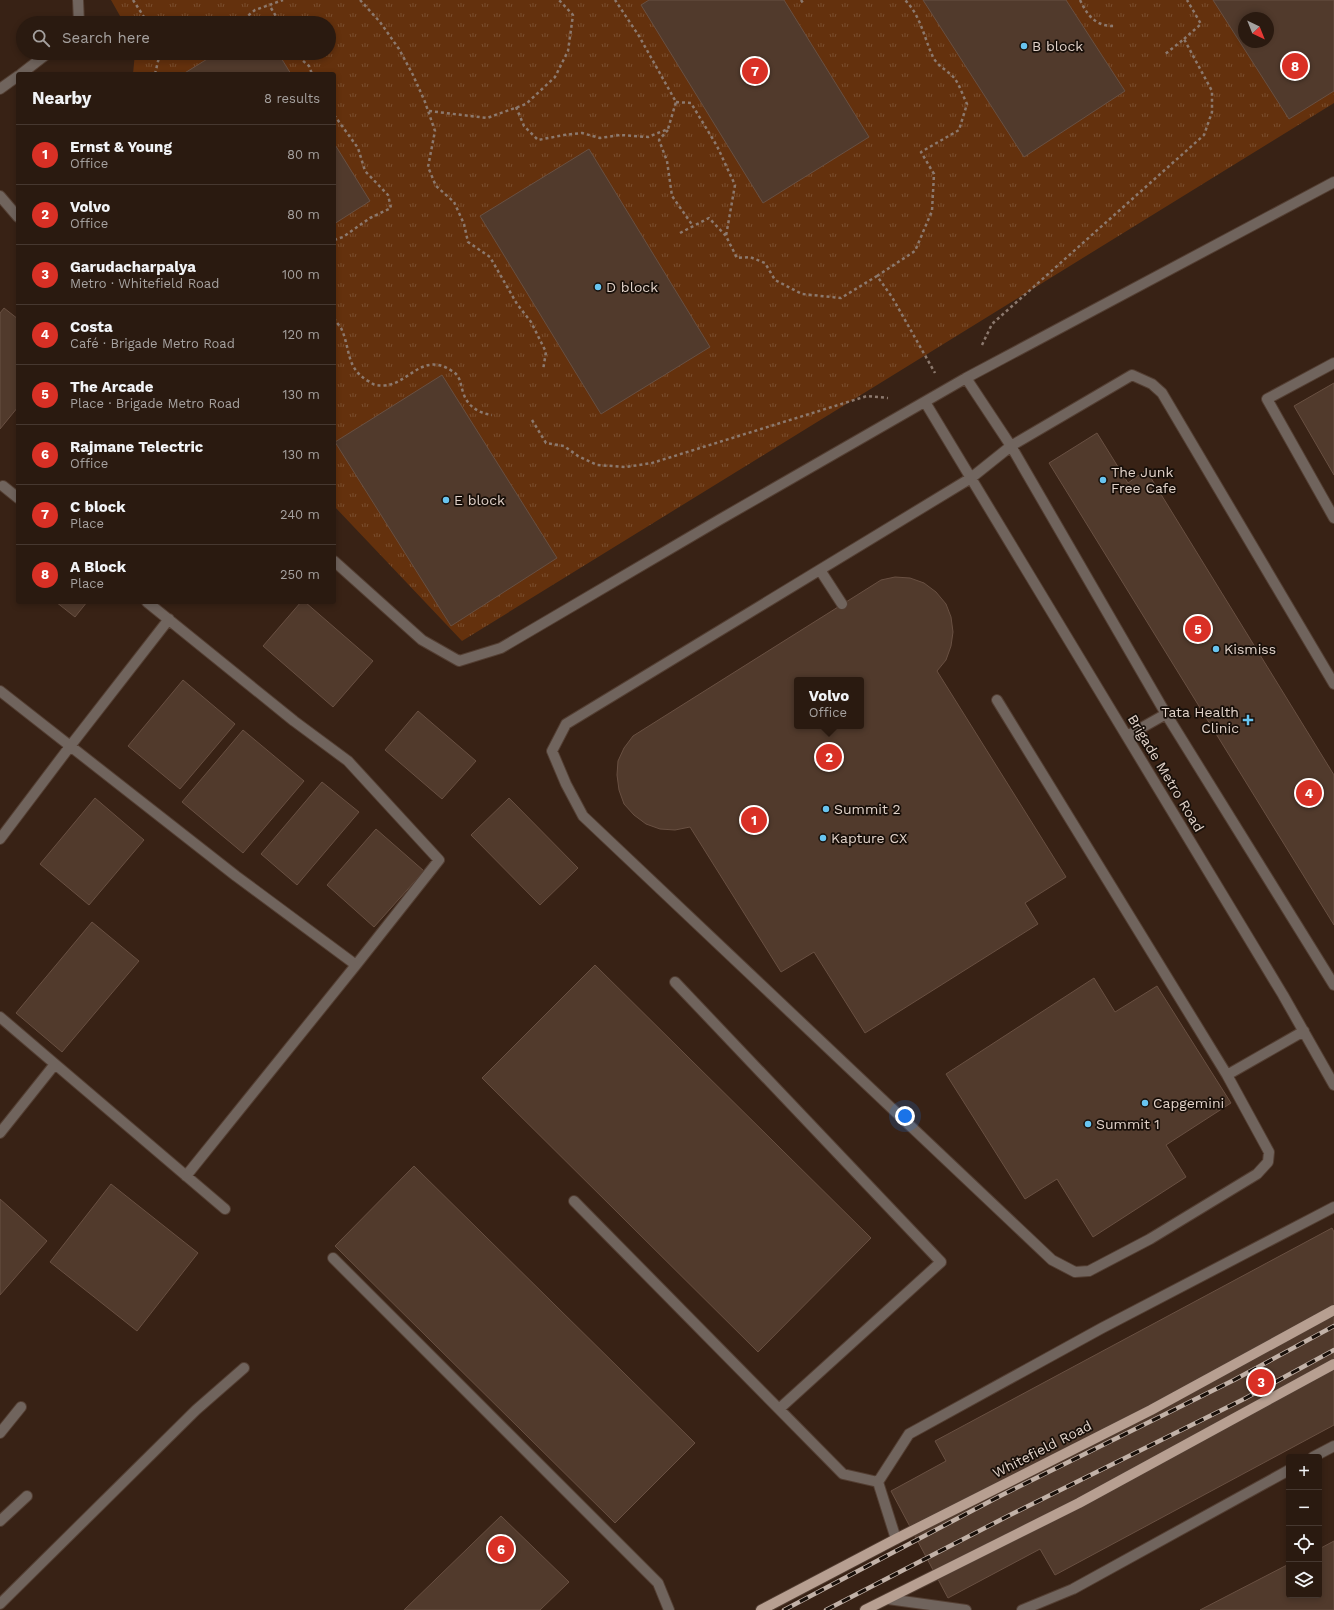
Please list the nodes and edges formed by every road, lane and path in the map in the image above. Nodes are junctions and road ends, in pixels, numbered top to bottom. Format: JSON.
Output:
{"nodes":[{"id":1,"x":78,"y":0,"type":"edge"},
{"id":2,"x":133,"y":0,"type":"edge"},
{"id":3,"x":283,"y":0,"type":"edge"},
{"id":4,"x":360,"y":0,"type":"edge"},
{"id":5,"x":559,"y":0,"type":"edge"},
{"id":6,"x":615,"y":0,"type":"edge"},
{"id":7,"x":905,"y":0,"type":"edge"},
{"id":8,"x":1080,"y":0,"type":"edge"},
{"id":9,"x":1187,"y":0,"type":"edge"},
{"id":10,"x":271,"y":8,"type":"dead end"},
{"id":11,"x":79,"y":16,"type":"edge"},
{"id":12,"x":143,"y":16,"type":"edge"},
{"id":13,"x":248,"y":16,"type":"edge"},
{"id":14,"x":276,"y":16,"type":"edge"},
{"id":15,"x":1116,"y":26,"type":"dead end"},
{"id":16,"x":1184,"y":39,"type":"junction"},
{"id":17,"x":1164,"y":56,"type":"dead end"},
{"id":18,"x":39,"y":60,"type":"edge"},
{"id":19,"x":158,"y":60,"type":"edge"},
{"id":20,"x":304,"y":60,"type":"edge"},
{"id":21,"x":24,"y":72,"type":"edge"},
{"id":22,"x":155,"y":72,"type":"edge"},
{"id":23,"x":311,"y":72,"type":"edge"},
{"id":24,"x":16,"y":77,"type":"edge"},
{"id":25,"x":0,"y":89,"type":"edge"},
{"id":26,"x":676,"y":102,"type":"junction"},
{"id":27,"x":516,"y":107,"type":"junction"},
{"id":28,"x":428,"y":111,"type":"junction"},
{"id":29,"x":336,"y":118,"type":"edge"},
{"id":30,"x":668,"y":129,"type":"junction"},
{"id":31,"x":1334,"y":182,"type":"edge"},
{"id":32,"x":0,"y":196,"type":"edge"},
{"id":33,"x":16,"y":215,"type":"edge"},
{"id":34,"x":693,"y":226,"type":"junction"},
{"id":35,"x":680,"y":233,"type":"dead end"},
{"id":36,"x":726,"y":236,"type":"junction"},
{"id":37,"x":336,"y":239,"type":"edge"},
{"id":38,"x":877,"y":276,"type":"junction"},
{"id":39,"x":336,"y":321,"type":"edge"},
{"id":40,"x":992,"y":324,"type":"dead end"},
{"id":41,"x":1334,"y":363,"type":"edge"},
{"id":42,"x":543,"y":370,"type":"dead end"},
{"id":43,"x":966,"y":378,"type":"junction"},
{"id":44,"x":946,"y":390,"type":"junction"},
{"id":45,"x":925,"y":402,"type":"junction"},
{"id":46,"x":492,"y":415,"type":"dead end"},
{"id":47,"x":532,"y":420,"type":"dead end"},
{"id":48,"x":1011,"y":446,"type":"junction"},
{"id":49,"x":971,"y":478,"type":"junction"},
{"id":50,"x":1,"y":487,"type":"edge"},
{"id":51,"x":16,"y":497,"type":"edge"},
{"id":52,"x":1334,"y":518,"type":"edge"},
{"id":53,"x":336,"y":563,"type":"edge"},
{"id":54,"x":820,"y":570,"type":"junction"},
{"id":55,"x":149,"y":604,"type":"edge"},
{"id":56,"x":842,"y":604,"type":"dead end"},
{"id":57,"x":169,"y":620,"type":"junction"},
{"id":58,"x":1334,"y":684,"type":"edge"},
{"id":59,"x":0,"y":691,"type":"edge"},
{"id":60,"x":997,"y":700,"type":"dead end"},
{"id":61,"x":1166,"y":714,"type":"junction"},
{"id":62,"x":1127,"y":736,"type":"junction"},
{"id":63,"x":71,"y":745,"type":"junction"},
{"id":64,"x":0,"y":839,"type":"edge"},
{"id":65,"x":356,"y":965,"type":"junction"},
{"id":66,"x":675,"y":982,"type":"dead end"},
{"id":67,"x":1334,"y":985,"type":"edge"},
{"id":68,"x":0,"y":1017,"type":"edge"},
{"id":69,"x":1304,"y":1031,"type":"junction"},
{"id":70,"x":55,"y":1064,"type":"junction"},
{"id":71,"x":1227,"y":1075,"type":"junction"},
{"id":72,"x":1334,"y":1085,"type":"edge"},
{"id":73,"x":0,"y":1133,"type":"edge"},
{"id":74,"x":186,"y":1176,"type":"junction"},
{"id":75,"x":574,"y":1201,"type":"dead end"},
{"id":76,"x":1334,"y":1207,"type":"edge"},
{"id":77,"x":225,"y":1208,"type":"dead end"},
{"id":78,"x":333,"y":1258,"type":"dead end"},
{"id":79,"x":1334,"y":1310,"type":"edge"},
{"id":80,"x":1334,"y":1364,"type":"edge"},
{"id":81,"x":244,"y":1368,"type":"dead end"},
{"id":82,"x":21,"y":1407,"type":"dead end"},
{"id":83,"x":779,"y":1409,"type":"junction"},
{"id":84,"x":0,"y":1433,"type":"edge"},
{"id":85,"x":1334,"y":1446,"type":"edge"},
{"id":86,"x":1318,"y":1454,"type":"edge"},
{"id":87,"x":1286,"y":1472,"type":"edge"},
{"id":88,"x":878,"y":1482,"type":"junction"},
{"id":89,"x":27,"y":1496,"type":"dead end"},
{"id":90,"x":0,"y":1521,"type":"edge"},
{"id":91,"x":896,"y":1539,"type":"junction"},
{"id":92,"x":888,"y":1599,"type":"junction"},
{"id":93,"x":0,"y":1604,"type":"edge"},
{"id":94,"x":941,"y":1608,"type":"edge"},
{"id":95,"x":669,"y":1610,"type":"edge"},
{"id":96,"x":761,"y":1610,"type":"edge"},
{"id":97,"x":865,"y":1610,"type":"edge"},
{"id":98,"x":966,"y":1610,"type":"edge"},
{"id":99,"x":1022,"y":1610,"type":"edge"}],
"edges":[{"from":1,"to":11,"type":"street"},
{"from":2,"to":12,"type":"path"},
{"from":3,"to":13,"type":"path"},
{"from":4,"to":28,"type":"path"},
{"from":5,"to":27,"type":"path"},
{"from":6,"to":26,"type":"path"},
{"from":7,"to":38,"type":"path"},
{"from":8,"to":15,"type":"path"},
{"from":9,"to":16,"type":"path"},
{"from":10,"to":14,"type":"path"},
{"from":16,"to":17,"type":"path"},
{"from":16,"to":40,"type":"path"},
{"from":18,"to":21,"type":"street"},
{"from":19,"to":22,"type":"path"},
{"from":20,"to":23,"type":"path"},
{"from":24,"to":25,"type":"street"},
{"from":26,"to":30,"type":"path"},
{"from":26,"to":36,"type":"path"},
{"from":27,"to":28,"type":"path"},
{"from":27,"to":30,"type":"path"},
{"from":28,"to":42,"type":"path"},
{"from":29,"to":37,"type":"path"},
{"from":30,"to":34,"type":"path"},
{"from":31,"to":43,"type":"street"},
{"from":32,"to":33,"type":"street"},
{"from":34,"to":35,"type":"path"},
{"from":34,"to":36,"type":"path"},
{"from":36,"to":38,"type":"path"},
{"from":38,"to":44,"type":"path"},
{"from":39,"to":46,"type":"path"},
{"from":41,"to":52,"type":"street"},
{"from":43,"to":44,"type":"street"},
{"from":43,"to":48,"type":"street"},
{"from":44,"to":45,"type":"street"},
{"from":45,"to":47,"type":"path"},
{"from":45,"to":49,"type":"street","name":"Brigade Metro Road"},
{"from":45,"to":53,"type":"street"},
{"from":48,"to":49,"type":"street"},
{"from":48,"to":58,"type":"street"},
{"from":48,"to":61,"type":"street"},
{"from":49,"to":54,"type":"street"},
{"from":49,"to":62,"type":"street","name":"Brigade Metro Road"},
{"from":50,"to":51,"type":"street"},
{"from":54,"to":56,"type":"street"},
{"from":54,"to":71,"type":"street"},
{"from":55,"to":57,"type":"street"},
{"from":57,"to":63,"type":"street"},
{"from":57,"to":65,"type":"street"},
{"from":59,"to":63,"type":"street"},
{"from":60,"to":71,"type":"street"},
{"from":61,"to":62,"type":"street"},
{"from":61,"to":67,"type":"street"},
{"from":62,"to":69,"type":"street","name":"Brigade Metro Road"},
{"from":63,"to":64,"type":"street"},
{"from":63,"to":65,"type":"street"},
{"from":65,"to":74,"type":"street"},
{"from":66,"to":83,"type":"street"},
{"from":68,"to":70,"type":"street"},
{"from":69,"to":71,"type":"street"},
{"from":69,"to":72,"type":"street","name":"Brigade Metro Road"},
{"from":70,"to":73,"type":"street"},
{"from":70,"to":74,"type":"street"},
{"from":74,"to":77,"type":"street"},
{"from":75,"to":83,"type":"street"},
{"from":76,"to":88,"type":"street"},
{"from":78,"to":95,"type":"street"},
{"from":79,"to":91,"type":"main road","name":"Whitefield Road"},
{"from":80,"to":92,"type":"main road"},
{"from":81,"to":93,"type":"street"},
{"from":82,"to":84,"type":"street"},
{"from":83,"to":88,"type":"street"},
{"from":85,"to":86,"type":"street"},
{"from":87,"to":99,"type":"street"},
{"from":88,"to":91,"type":"street"},
{"from":89,"to":90,"type":"street"},
{"from":91,"to":96,"type":"main road","name":"Whitefield Road"},
{"from":92,"to":94,"type":"street"},
{"from":92,"to":97,"type":"main road"},
{"from":94,"to":98,"type":"street"}]}
